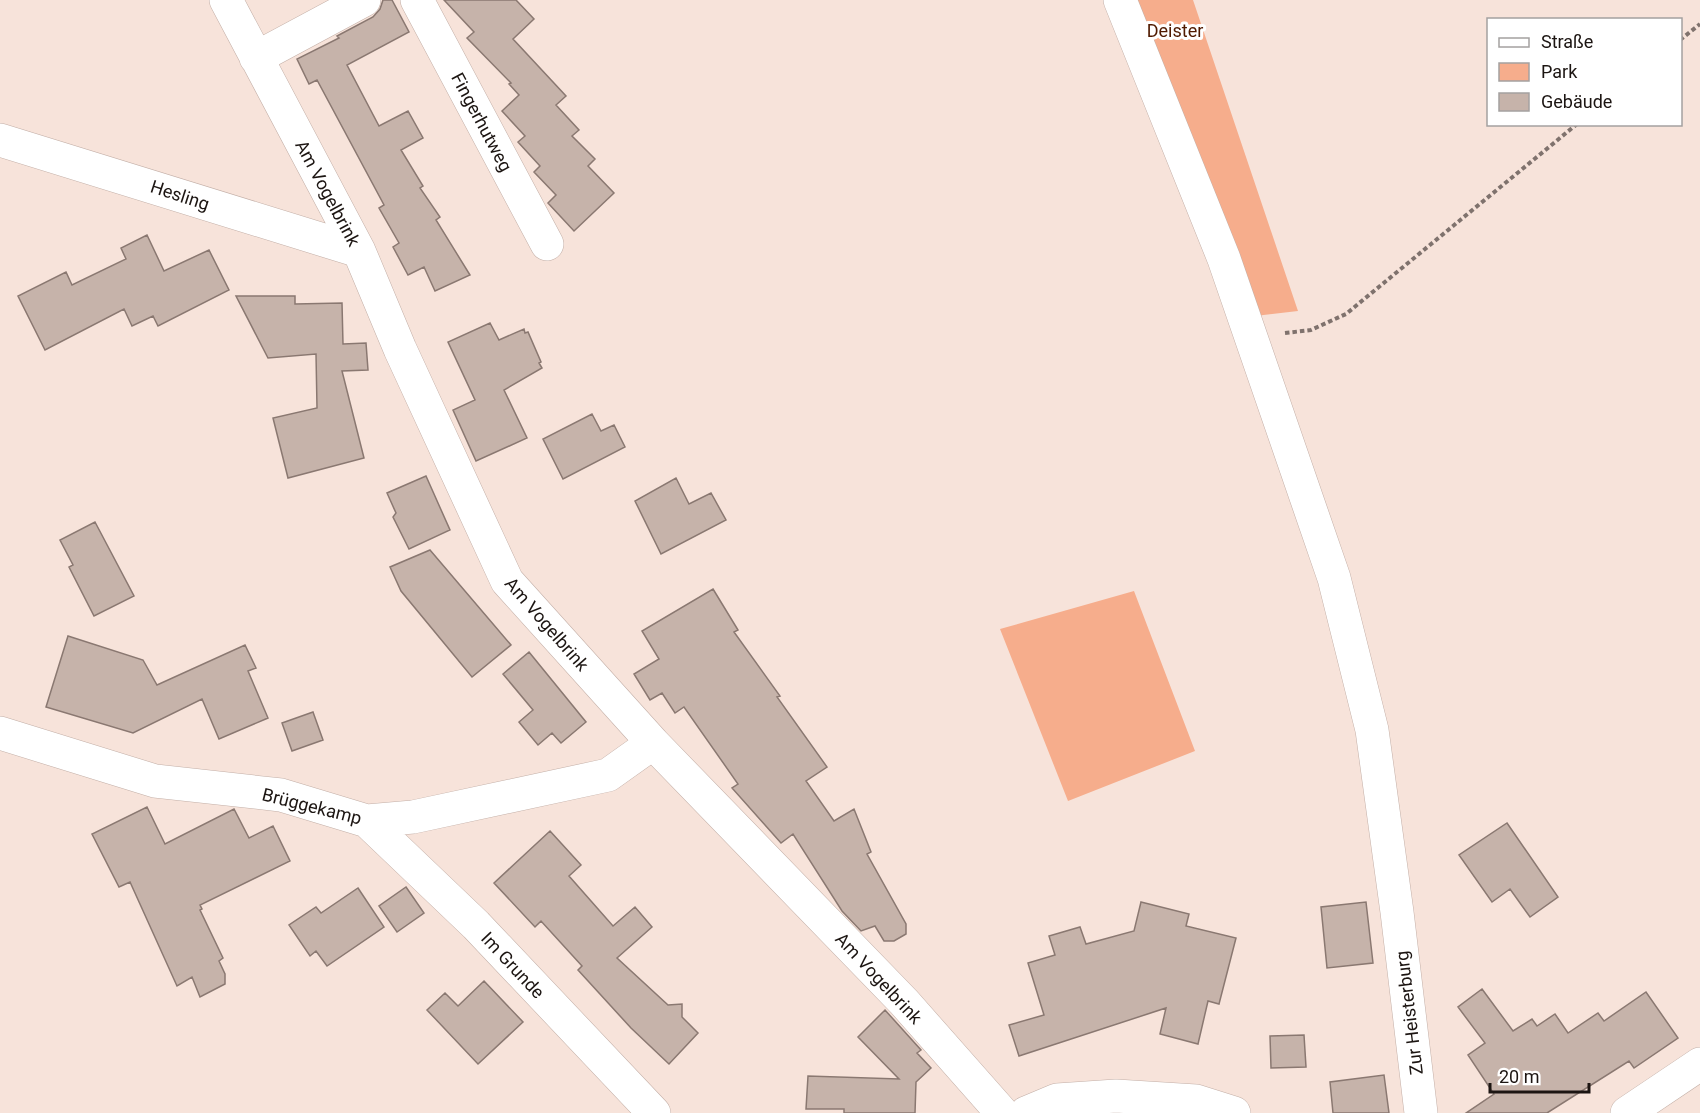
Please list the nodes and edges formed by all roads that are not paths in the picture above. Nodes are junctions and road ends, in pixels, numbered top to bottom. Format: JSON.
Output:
{"nodes":[{"id":1,"x":226,"y":0,"type":"edge"},
{"id":2,"x":364,"y":0,"type":"edge"},
{"id":3,"x":417,"y":0,"type":"edge"},
{"id":4,"x":1120,"y":0,"type":"edge"},
{"id":5,"x":256,"y":58,"type":"junction"},
{"id":6,"x":0,"y":140,"type":"edge"},
{"id":7,"x":547,"y":244,"type":"dead end"},
{"id":8,"x":359,"y":251,"type":"junction"},
{"id":9,"x":0,"y":733,"type":"edge"},
{"id":10,"x":653,"y":743,"type":"junction"},
{"id":11,"x":367,"y":821,"type":"junction"},
{"id":12,"x":1700,"y":1064,"type":"edge"},
{"id":13,"x":654,"y":1113,"type":"edge"},
{"id":14,"x":1002,"y":1113,"type":"edge"},
{"id":15,"x":1026,"y":1113,"type":"edge"},
{"id":16,"x":1234,"y":1113,"type":"edge"},
{"id":17,"x":1421,"y":1113,"type":"edge"},
{"id":18,"x":1627,"y":1113,"type":"edge"}],
"edges":[{"from":1,"to":5,"type":"street","name":"Am Vogelbrink"},
{"from":2,"to":5,"type":"street"},
{"from":3,"to":7,"type":"street","name":"Fingerhutweg"},
{"from":4,"to":17,"type":"street","name":"Zur Heisterburg"},
{"from":5,"to":8,"type":"street","name":"Am Vogelbrink"},
{"from":6,"to":8,"type":"street","name":"Hesling"},
{"from":8,"to":10,"type":"street","name":"Am Vogelbrink"},
{"from":9,"to":11,"type":"street","name":"Brüggekamp"},
{"from":10,"to":11,"type":"street","name":"Brüggekamp"},
{"from":10,"to":14,"type":"street","name":"Am Vogelbrink"},
{"from":11,"to":13,"type":"street","name":"Im Grunde"},
{"from":12,"to":18,"type":"street"},
{"from":15,"to":16,"type":"street"}]}
